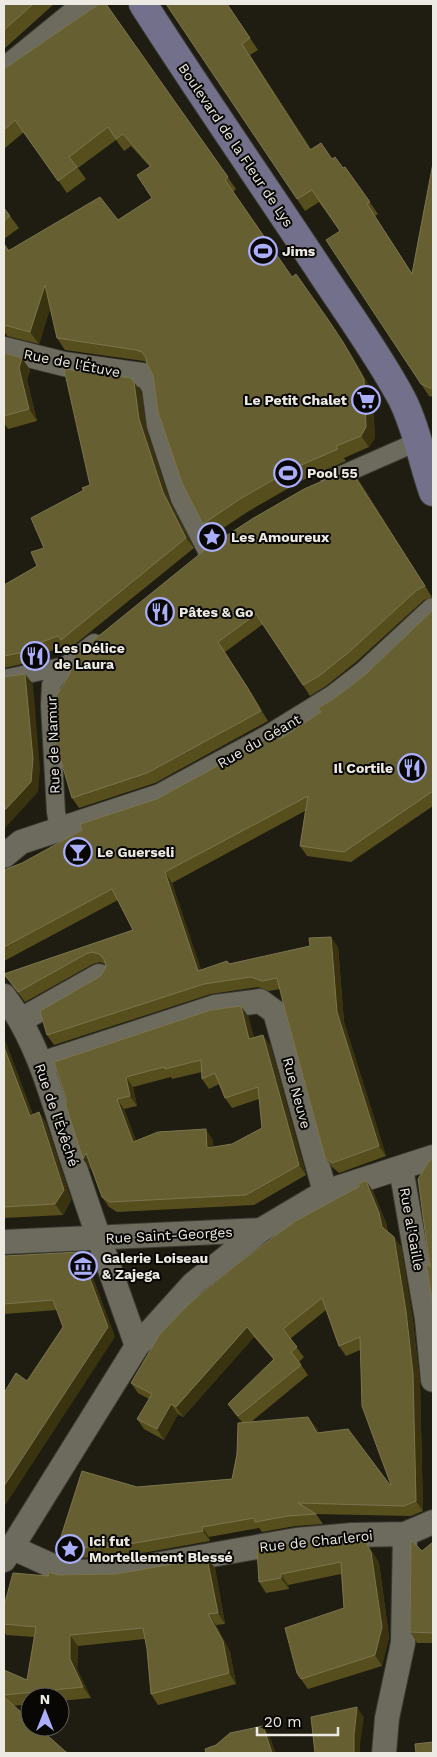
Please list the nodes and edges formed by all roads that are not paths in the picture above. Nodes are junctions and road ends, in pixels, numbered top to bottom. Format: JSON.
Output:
{"nodes":[{"id":1,"x":85,"y":4,"type":"edge"},
{"id":2,"x":142,"y":4,"type":"edge"},
{"id":3,"x":4,"y":70,"type":"edge"},
{"id":4,"x":4,"y":349,"type":"edge"},
{"id":5,"x":142,"y":375,"type":"joint"},
{"id":6,"x":419,"y":441,"type":"junction"},
{"id":7,"x":314,"y":486,"type":"edge"},
{"id":8,"x":433,"y":492,"type":"edge"},
{"id":9,"x":222,"y":541,"type":"edge"},
{"id":10,"x":207,"y":551,"type":"junction"},
{"id":11,"x":192,"y":563,"type":"edge"},
{"id":12,"x":433,"y":610,"type":"edge"},
{"id":13,"x":110,"y":630,"type":"edge"},
{"id":14,"x":65,"y":666,"type":"junction"},
{"id":15,"x":4,"y":679,"type":"edge"},
{"id":16,"x":59,"y":829,"type":"junction"},
{"id":17,"x":4,"y":856,"type":"edge"},
{"id":18,"x":99,"y":976,"type":"edge"},
{"id":19,"x":4,"y":996,"type":"edge"},
{"id":20,"x":21,"y":1020,"type":"junction"},
{"id":21,"x":41,"y":1064,"type":"junction"},
{"id":22,"x":433,"y":1158,"type":"edge"},
{"id":23,"x":401,"y":1168,"type":"junction"},
{"id":24,"x":325,"y":1192,"type":"junction"},
{"id":25,"x":261,"y":1230,"type":"junction"},
{"id":26,"x":99,"y":1238,"type":"junction"},
{"id":27,"x":4,"y":1242,"type":"edge"},
{"id":28,"x":137,"y":1346,"type":"junction"},
{"id":29,"x":433,"y":1380,"type":"edge"},
{"id":30,"x":433,"y":1522,"type":"edge"},
{"id":31,"x":405,"y":1534,"type":"junction"},
{"id":32,"x":8,"y":1555,"type":"edge"},
{"id":33,"x":384,"y":1753,"type":"edge"}],
"edges":[{"from":1,"to":3,"type":"street"},
{"from":2,"to":6,"type":"main road","name":"Boulevard de la Fleur de Lys"},
{"from":4,"to":5,"type":"street","name":"Rue de l'Étuve"},
{"from":5,"to":10,"type":"street"},
{"from":6,"to":7,"type":"street"},
{"from":6,"to":8,"type":"main road","name":"Boulevard de la Fleur de Lys"},
{"from":9,"to":10,"type":"street"},
{"from":10,"to":11,"type":"street"},
{"from":12,"to":16,"type":"street","name":"Rue du Géant"},
{"from":13,"to":14,"type":"street","name":"Rue de Namur"},
{"from":14,"to":15,"type":"street"},
{"from":14,"to":16,"type":"street","name":"Rue de Namur"},
{"from":16,"to":17,"type":"street"},
{"from":18,"to":20,"type":"street"},
{"from":19,"to":20,"type":"street","name":"Rue de l'Évêché"},
{"from":20,"to":21,"type":"street","name":"Rue de l'Évêché"},
{"from":21,"to":24,"type":"street","name":"Rue Neuve"},
{"from":21,"to":26,"type":"street","name":"Rue de l'Évêché"},
{"from":22,"to":23,"type":"street","name":"Rue Saint-Georges"},
{"from":23,"to":24,"type":"street","name":"Rue Saint-Georges"},
{"from":23,"to":29,"type":"street","name":"Rue al'Gaille"},
{"from":24,"to":25,"type":"street","name":"Rue Saint-Georges"},
{"from":25,"to":26,"type":"street","name":"Rue Saint-Georges"},
{"from":25,"to":28,"type":"street","name":"Rue Saint-Georges"},
{"from":26,"to":27,"type":"street"},
{"from":26,"to":28,"type":"street","name":"Rue Saint-Georges"},
{"from":28,"to":32,"type":"street","name":"Rue Saint-Georges"},
{"from":30,"to":31,"type":"street"},
{"from":31,"to":32,"type":"street","name":"Rue de Charleroi"},
{"from":31,"to":33,"type":"street"}]}
